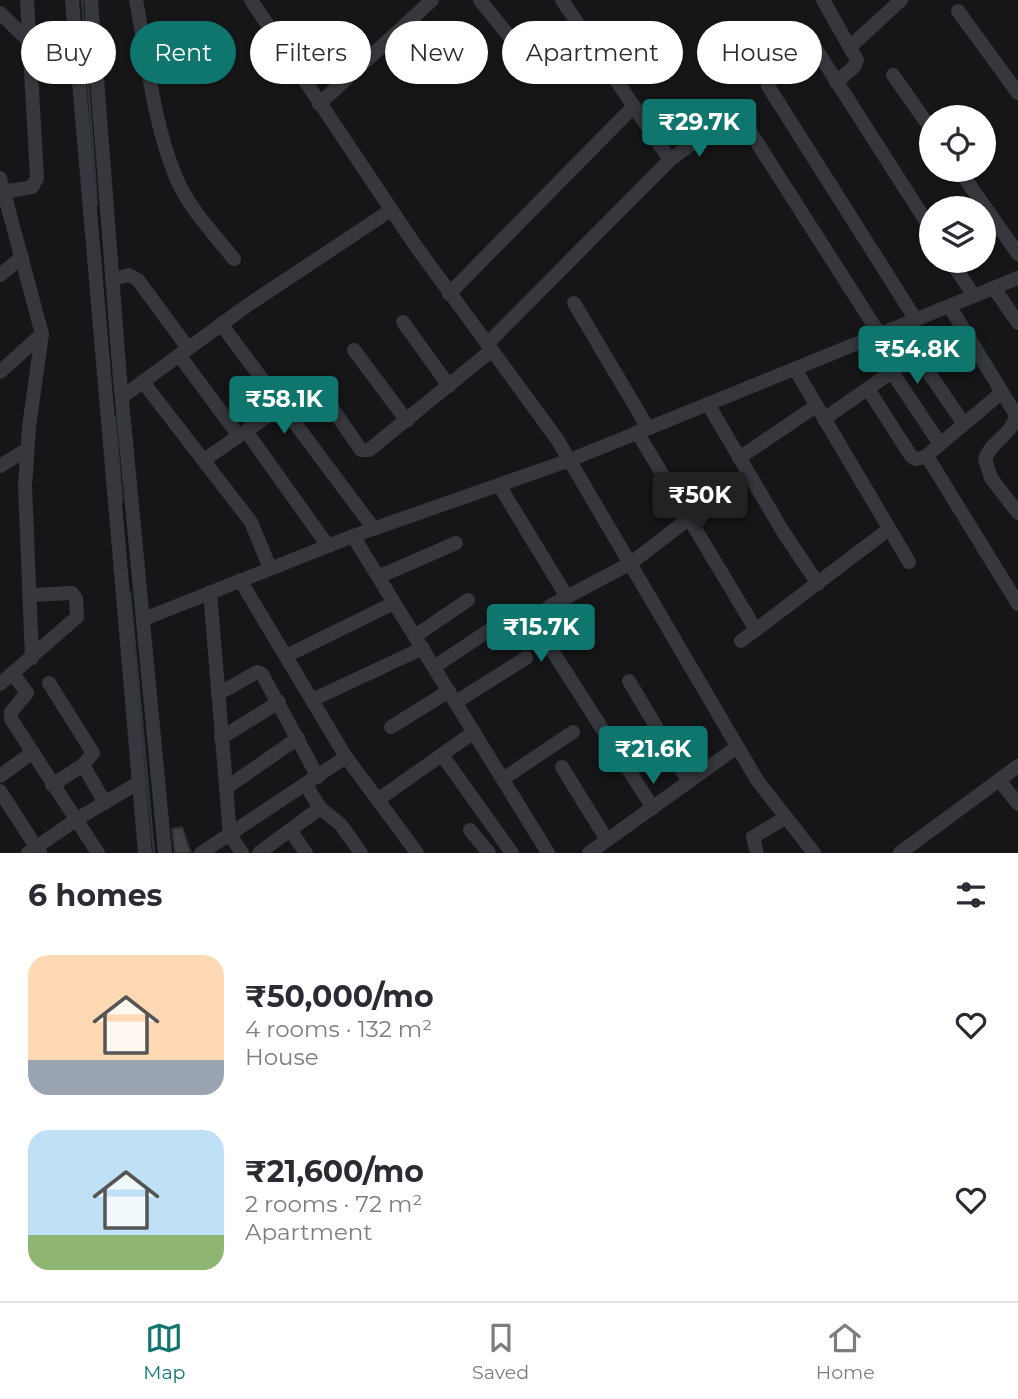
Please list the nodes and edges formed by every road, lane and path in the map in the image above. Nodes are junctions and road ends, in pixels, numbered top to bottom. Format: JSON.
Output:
{"nodes":[{"id":1,"x":27,"y":0,"type":"edge"},
{"id":2,"x":72,"y":0,"type":"edge"},
{"id":3,"x":91,"y":0,"type":"edge"},
{"id":4,"x":136,"y":0,"type":"edge"},
{"id":5,"x":251,"y":0,"type":"edge"},
{"id":6,"x":432,"y":0,"type":"edge"},
{"id":7,"x":480,"y":0,"type":"edge"},
{"id":8,"x":562,"y":0,"type":"edge"},
{"id":9,"x":823,"y":0,"type":"edge"},
{"id":10,"x":901,"y":0,"type":"edge"},
{"id":11,"x":958,"y":11,"type":"dead end"},
{"id":12,"x":0,"y":13,"type":"edge"},
{"id":13,"x":28,"y":21,"type":"edge"},
{"id":14,"x":502,"y":27,"type":"edge"},
{"id":15,"x":21,"y":33,"type":"edge"},
{"id":16,"x":851,"y":46,"type":"junction"},
{"id":17,"x":822,"y":59,"type":"edge"},
{"id":18,"x":893,"y":75,"type":"dead end"},
{"id":19,"x":836,"y":82,"type":"junction"},
{"id":20,"x":32,"y":84,"type":"edge"},
{"id":21,"x":768,"y":86,"type":"dead end"},
{"id":22,"x":1018,"y":93,"type":"edge"},
{"id":23,"x":319,"y":104,"type":"junction"},
{"id":24,"x":634,"y":106,"type":"junction"},
{"id":25,"x":919,"y":112,"type":"edge"},
{"id":26,"x":670,"y":160,"type":"junction"},
{"id":27,"x":967,"y":182,"type":"edge"},
{"id":28,"x":2,"y":185,"type":"edge"},
{"id":29,"x":391,"y":210,"type":"junction"},
{"id":30,"x":919,"y":210,"type":"edge"},
{"id":31,"x":1018,"y":254,"type":"edge"},
{"id":32,"x":22,"y":257,"type":"junction"},
{"id":33,"x":234,"y":259,"type":"dead end"},
{"id":34,"x":959,"y":273,"type":"edge"},
{"id":35,"x":0,"y":275,"type":"edge"},
{"id":36,"x":1018,"y":278,"type":"edge"},
{"id":37,"x":112,"y":279,"type":"junction"},
{"id":38,"x":994,"y":288,"type":"junction"},
{"id":39,"x":449,"y":294,"type":"junction"},
{"id":40,"x":974,"y":296,"type":"junction"},
{"id":41,"x":574,"y":303,"type":"dead end"},
{"id":42,"x":950,"y":307,"type":"junction"},
{"id":43,"x":915,"y":320,"type":"junction"},
{"id":44,"x":403,"y":322,"type":"dead end"},
{"id":45,"x":1018,"y":323,"type":"edge"},
{"id":46,"x":221,"y":324,"type":"junction"},
{"id":47,"x":898,"y":328,"type":"junction"},
{"id":48,"x":42,"y":334,"type":"junction"},
{"id":49,"x":880,"y":335,"type":"junction"},
{"id":50,"x":490,"y":347,"type":"junction"},
{"id":51,"x":354,"y":350,"type":"dead end"},
{"id":52,"x":184,"y":352,"type":"junction"},
{"id":53,"x":916,"y":355,"type":"junction"},
{"id":54,"x":795,"y":369,"type":"junction"},
{"id":55,"x":0,"y":372,"type":"edge"},
{"id":56,"x":892,"y":372,"type":"junction"},
{"id":57,"x":143,"y":382,"type":"junction"},
{"id":58,"x":449,"y":386,"type":"junction"},
{"id":59,"x":868,"y":388,"type":"junction"},
{"id":60,"x":1001,"y":393,"type":"junction"},
{"id":61,"x":122,"y":397,"type":"junction"},
{"id":62,"x":328,"y":401,"type":"dead end"},
{"id":63,"x":708,"y":404,"type":"junction"},
{"id":64,"x":282,"y":406,"type":"junction"},
{"id":65,"x":820,"y":413,"type":"junction"},
{"id":66,"x":407,"y":421,"type":"junction"},
{"id":67,"x":964,"y":424,"type":"junction"},
{"id":68,"x":642,"y":430,"type":"junction"},
{"id":69,"x":242,"y":433,"type":"junction"},
{"id":70,"x":940,"y":444,"type":"junction"},
{"id":71,"x":26,"y":450,"type":"junction"},
{"id":72,"x":925,"y":457,"type":"junction"},
{"id":73,"x":739,"y":458,"type":"junction"},
{"id":74,"x":204,"y":460,"type":"junction"},
{"id":75,"x":570,"y":460,"type":"junction"},
{"id":76,"x":0,"y":466,"type":"edge"},
{"id":77,"x":748,"y":473,"type":"junction"},
{"id":78,"x":499,"y":485,"type":"junction"},
{"id":79,"x":1018,"y":513,"type":"edge"},
{"id":80,"x":689,"y":519,"type":"junction"},
{"id":81,"x":374,"y":529,"type":"junction"},
{"id":82,"x":889,"y":529,"type":"junction"},
{"id":83,"x":353,"y":536,"type":"junction"},
{"id":84,"x":456,"y":542,"type":"dead end"},
{"id":85,"x":327,"y":546,"type":"junction"},
{"id":86,"x":909,"y":562,"type":"dead end"},
{"id":87,"x":631,"y":563,"type":"junction"},
{"id":88,"x":270,"y":568,"type":"junction"},
{"id":89,"x":378,"y":577,"type":"junction"},
{"id":90,"x":240,"y":580,"type":"junction"},
{"id":91,"x":818,"y":584,"type":"junction"},
{"id":92,"x":210,"y":592,"type":"junction"},
{"id":93,"x":29,"y":595,"type":"junction"},
{"id":94,"x":567,"y":597,"type":"junction"},
{"id":95,"x":468,"y":600,"type":"dead end"},
{"id":96,"x":394,"y":603,"type":"junction"},
{"id":97,"x":1018,"y":604,"type":"edge"},
{"id":98,"x":144,"y":619,"type":"junction"},
{"id":99,"x":503,"y":621,"type":"dead end"},
{"id":100,"x":757,"y":630,"type":"junction"},
{"id":101,"x":741,"y":641,"type":"dead end"},
{"id":102,"x":419,"y":642,"type":"junction"},
{"id":103,"x":285,"y":656,"type":"junction"},
{"id":104,"x":526,"y":657,"type":"dead end"},
{"id":105,"x":32,"y":658,"type":"junction"},
{"id":106,"x":434,"y":667,"type":"junction"},
{"id":107,"x":13,"y":674,"type":"junction"},
{"id":108,"x":629,"y":681,"type":"dead end"},
{"id":109,"x":49,"y":683,"type":"dead end"},
{"id":110,"x":0,"y":684,"type":"edge"},
{"id":111,"x":218,"y":694,"type":"junction"},
{"id":112,"x":453,"y":697,"type":"junction"},
{"id":113,"x":312,"y":701,"type":"junction"},
{"id":114,"x":279,"y":702,"type":"junction"},
{"id":115,"x":391,"y":727,"type":"dead end"},
{"id":116,"x":474,"y":732,"type":"junction"},
{"id":117,"x":573,"y":733,"type":"dead end"},
{"id":118,"x":222,"y":738,"type":"junction"},
{"id":119,"x":298,"y":738,"type":"junction"},
{"id":120,"x":737,"y":747,"type":"junction"},
{"id":121,"x":33,"y":752,"type":"junction"},
{"id":122,"x":442,"y":755,"type":"junction"},
{"id":123,"x":346,"y":757,"type":"junction"},
{"id":124,"x":83,"y":765,"type":"junction"},
{"id":125,"x":1018,"y":766,"type":"edge"},
{"id":126,"x":562,"y":767,"type":"dead end"},
{"id":127,"x":0,"y":776,"type":"edge"},
{"id":128,"x":503,"y":779,"type":"junction"},
{"id":129,"x":999,"y":780,"type":"junction"},
{"id":130,"x":312,"y":781,"type":"junction"},
{"id":131,"x":689,"y":782,"type":"junction"},
{"id":132,"x":138,"y":783,"type":"junction"},
{"id":133,"x":52,"y":785,"type":"junction"},
{"id":134,"x":226,"y":788,"type":"junction"},
{"id":135,"x":0,"y":791,"type":"edge"},
{"id":136,"x":379,"y":799,"type":"junction"},
{"id":137,"x":104,"y":803,"type":"junction"},
{"id":138,"x":1018,"y":804,"type":"edge"},
{"id":139,"x":320,"y":808,"type":"junction"},
{"id":140,"x":653,"y":808,"type":"junction"},
{"id":141,"x":785,"y":818,"type":"junction"},
{"id":142,"x":77,"y":819,"type":"junction"},
{"id":143,"x":290,"y":830,"type":"junction"},
{"id":144,"x":470,"y":830,"type":"dead end"},
{"id":145,"x":230,"y":835,"type":"junction"},
{"id":146,"x":607,"y":840,"type":"junction"},
{"id":147,"x":35,"y":851,"type":"edge"},
{"id":148,"x":98,"y":853,"type":"edge"},
{"id":149,"x":145,"y":853,"type":"edge"},
{"id":150,"x":165,"y":853,"type":"edge"},
{"id":151,"x":201,"y":853,"type":"edge"},
{"id":152,"x":242,"y":853,"type":"edge"},
{"id":153,"x":259,"y":853,"type":"edge"},
{"id":154,"x":306,"y":853,"type":"edge"},
{"id":155,"x":360,"y":853,"type":"edge"},
{"id":156,"x":417,"y":853,"type":"edge"},
{"id":157,"x":489,"y":853,"type":"edge"},
{"id":158,"x":512,"y":853,"type":"edge"},
{"id":159,"x":548,"y":853,"type":"edge"},
{"id":160,"x":589,"y":853,"type":"edge"},
{"id":161,"x":757,"y":853,"type":"edge"},
{"id":162,"x":814,"y":853,"type":"edge"},
{"id":163,"x":900,"y":853,"type":"edge"}],
"edges":[{"from":1,"to":13,"type":"street"},
{"from":2,"to":132,"type":"street"},
{"from":3,"to":37,"type":"street"},
{"from":4,"to":33,"type":"street"},
{"from":5,"to":23,"type":"street"},
{"from":6,"to":23,"type":"street"},
{"from":7,"to":14,"type":"street"},
{"from":8,"to":24,"type":"street"},
{"from":9,"to":16,"type":"street"},
{"from":10,"to":16,"type":"street"},
{"from":11,"to":22,"type":"street"},
{"from":12,"to":15,"type":"street"},
{"from":16,"to":19,"type":"street"},
{"from":17,"to":19,"type":"street"},
{"from":18,"to":25,"type":"street"},
{"from":19,"to":30,"type":"street"},
{"from":20,"to":28,"type":"street"},
{"from":21,"to":43,"type":"street"},
{"from":23,"to":29,"type":"street"},
{"from":24,"to":26,"type":"street"},
{"from":24,"to":39,"type":"street"},
{"from":26,"to":49,"type":"street"},
{"from":26,"to":50,"type":"street"},
{"from":27,"to":31,"type":"street"},
{"from":28,"to":32,"type":"street"},
{"from":29,"to":39,"type":"street"},
{"from":29,"to":46,"type":"street"},
{"from":32,"to":35,"type":"street"},
{"from":32,"to":48,"type":"street"},
{"from":34,"to":40,"type":"street"},
{"from":36,"to":38,"type":"street"},
{"from":37,"to":52,"type":"street"},
{"from":37,"to":61,"type":"street"},
{"from":38,"to":40,"type":"street"},
{"from":38,"to":45,"type":"street"},
{"from":39,"to":50,"type":"street"},
{"from":40,"to":42,"type":"street"},
{"from":41,"to":68,"type":"street"},
{"from":42,"to":43,"type":"street"},
{"from":42,"to":60,"type":"street"},
{"from":43,"to":47,"type":"street"},
{"from":44,"to":58,"type":"street"},
{"from":46,"to":52,"type":"street"},
{"from":46,"to":64,"type":"street"},
{"from":47,"to":49,"type":"street"},
{"from":47,"to":53,"type":"street"},
{"from":48,"to":55,"type":"street"},
{"from":48,"to":71,"type":"street"},
{"from":49,"to":54,"type":"street"},
{"from":50,"to":58,"type":"street"},
{"from":50,"to":75,"type":"street"},
{"from":51,"to":66,"type":"street"},
{"from":52,"to":57,"type":"street"},
{"from":52,"to":69,"type":"street"},
{"from":53,"to":56,"type":"street"},
{"from":53,"to":67,"type":"street"},
{"from":54,"to":63,"type":"street"},
{"from":54,"to":65,"type":"street"},
{"from":56,"to":59,"type":"street"},
{"from":56,"to":70,"type":"street"},
{"from":57,"to":61,"type":"street"},
{"from":57,"to":74,"type":"street"},
{"from":58,"to":66,"type":"street"},
{"from":59,"to":65,"type":"street"},
{"from":59,"to":72,"type":"street"},
{"from":60,"to":67,"type":"street"},
{"from":60,"to":79,"type":"street"},
{"from":61,"to":98,"type":"street"},
{"from":62,"to":66,"type":"street"},
{"from":63,"to":68,"type":"street"},
{"from":63,"to":73,"type":"street"},
{"from":64,"to":69,"type":"street"},
{"from":64,"to":81,"type":"street"},
{"from":65,"to":73,"type":"street"},
{"from":65,"to":82,"type":"street"},
{"from":67,"to":70,"type":"street"},
{"from":68,"to":75,"type":"street"},
{"from":68,"to":80,"type":"street"},
{"from":69,"to":74,"type":"street"},
{"from":69,"to":85,"type":"street"},
{"from":70,"to":72,"type":"street"},
{"from":71,"to":76,"type":"street"},
{"from":71,"to":93,"type":"street"},
{"from":72,"to":97,"type":"street"},
{"from":73,"to":77,"type":"street"},
{"from":74,"to":88,"type":"street"},
{"from":75,"to":78,"type":"street"},
{"from":75,"to":87,"type":"street"},
{"from":77,"to":80,"type":"street"},
{"from":77,"to":91,"type":"street"},
{"from":78,"to":81,"type":"street"},
{"from":78,"to":94,"type":"street"},
{"from":80,"to":87,"type":"street"},
{"from":80,"to":100,"type":"street"},
{"from":81,"to":83,"type":"street"},
{"from":82,"to":86,"type":"street"},
{"from":82,"to":91,"type":"street"},
{"from":83,"to":85,"type":"street"},
{"from":83,"to":89,"type":"street"},
{"from":84,"to":89,"type":"street"},
{"from":85,"to":88,"type":"street"},
{"from":87,"to":94,"type":"street"},
{"from":87,"to":120,"type":"street"},
{"from":88,"to":90,"type":"street"},
{"from":89,"to":96,"type":"street"},
{"from":90,"to":92,"type":"street"},
{"from":90,"to":103,"type":"street"},
{"from":91,"to":100,"type":"street"},
{"from":92,"to":98,"type":"street"},
{"from":92,"to":111,"type":"street"},
{"from":93,"to":105,"type":"street"},
{"from":93,"to":105,"type":"street"},
{"from":94,"to":140,"type":"street"},
{"from":95,"to":102,"type":"street"},
{"from":96,"to":102,"type":"street"},
{"from":96,"to":103,"type":"street"},
{"from":98,"to":150,"type":"street"},
{"from":99,"to":106,"type":"street"},
{"from":100,"to":101,"type":"street"},
{"from":102,"to":106,"type":"street"},
{"from":102,"to":113,"type":"street"},
{"from":103,"to":113,"type":"street"},
{"from":104,"to":112,"type":"street"},
{"from":105,"to":107,"type":"street"},
{"from":106,"to":112,"type":"street"},
{"from":107,"to":110,"type":"street"},
{"from":107,"to":121,"type":"street"},
{"from":108,"to":131,"type":"street"},
{"from":109,"to":124,"type":"street"},
{"from":111,"to":114,"type":"street"},
{"from":111,"to":118,"type":"street"},
{"from":112,"to":115,"type":"street"},
{"from":112,"to":116,"type":"street"},
{"from":113,"to":123,"type":"street"},
{"from":114,"to":118,"type":"street"},
{"from":114,"to":119,"type":"street"},
{"from":116,"to":122,"type":"street"},
{"from":116,"to":128,"type":"street"},
{"from":117,"to":128,"type":"street"},
{"from":118,"to":134,"type":"street"},
{"from":119,"to":130,"type":"street"},
{"from":119,"to":134,"type":"street"},
{"from":120,"to":131,"type":"street"},
{"from":120,"to":141,"type":"street"},
{"from":121,"to":127,"type":"street"},
{"from":121,"to":133,"type":"street"},
{"from":122,"to":136,"type":"street"},
{"from":122,"to":158,"type":"street"},
{"from":123,"to":130,"type":"street"},
{"from":123,"to":136,"type":"street"},
{"from":124,"to":133,"type":"street"},
{"from":124,"to":137,"type":"street"},
{"from":125,"to":129,"type":"street"},
{"from":126,"to":146,"type":"street"},
{"from":128,"to":159,"type":"street"},
{"from":129,"to":138,"type":"street"},
{"from":129,"to":163,"type":"street"},
{"from":130,"to":139,"type":"street"},
{"from":130,"to":145,"type":"street"},
{"from":131,"to":140,"type":"street"},
{"from":132,"to":137,"type":"street"},
{"from":132,"to":149,"type":"street"},
{"from":133,"to":142,"type":"street"},
{"from":134,"to":145,"type":"street"},
{"from":135,"to":147,"type":"street"},
{"from":136,"to":156,"type":"street"},
{"from":137,"to":142,"type":"street"},
{"from":139,"to":143,"type":"street"},
{"from":139,"to":155,"type":"street"},
{"from":140,"to":146,"type":"street"},
{"from":141,"to":161,"type":"street"},
{"from":141,"to":162,"type":"street"},
{"from":142,"to":147,"type":"street"},
{"from":142,"to":148,"type":"street"},
{"from":143,"to":153,"type":"street"},
{"from":143,"to":154,"type":"street"},
{"from":144,"to":157,"type":"street"},
{"from":145,"to":151,"type":"street"},
{"from":145,"to":152,"type":"street"},
{"from":146,"to":160,"type":"street"}]}
